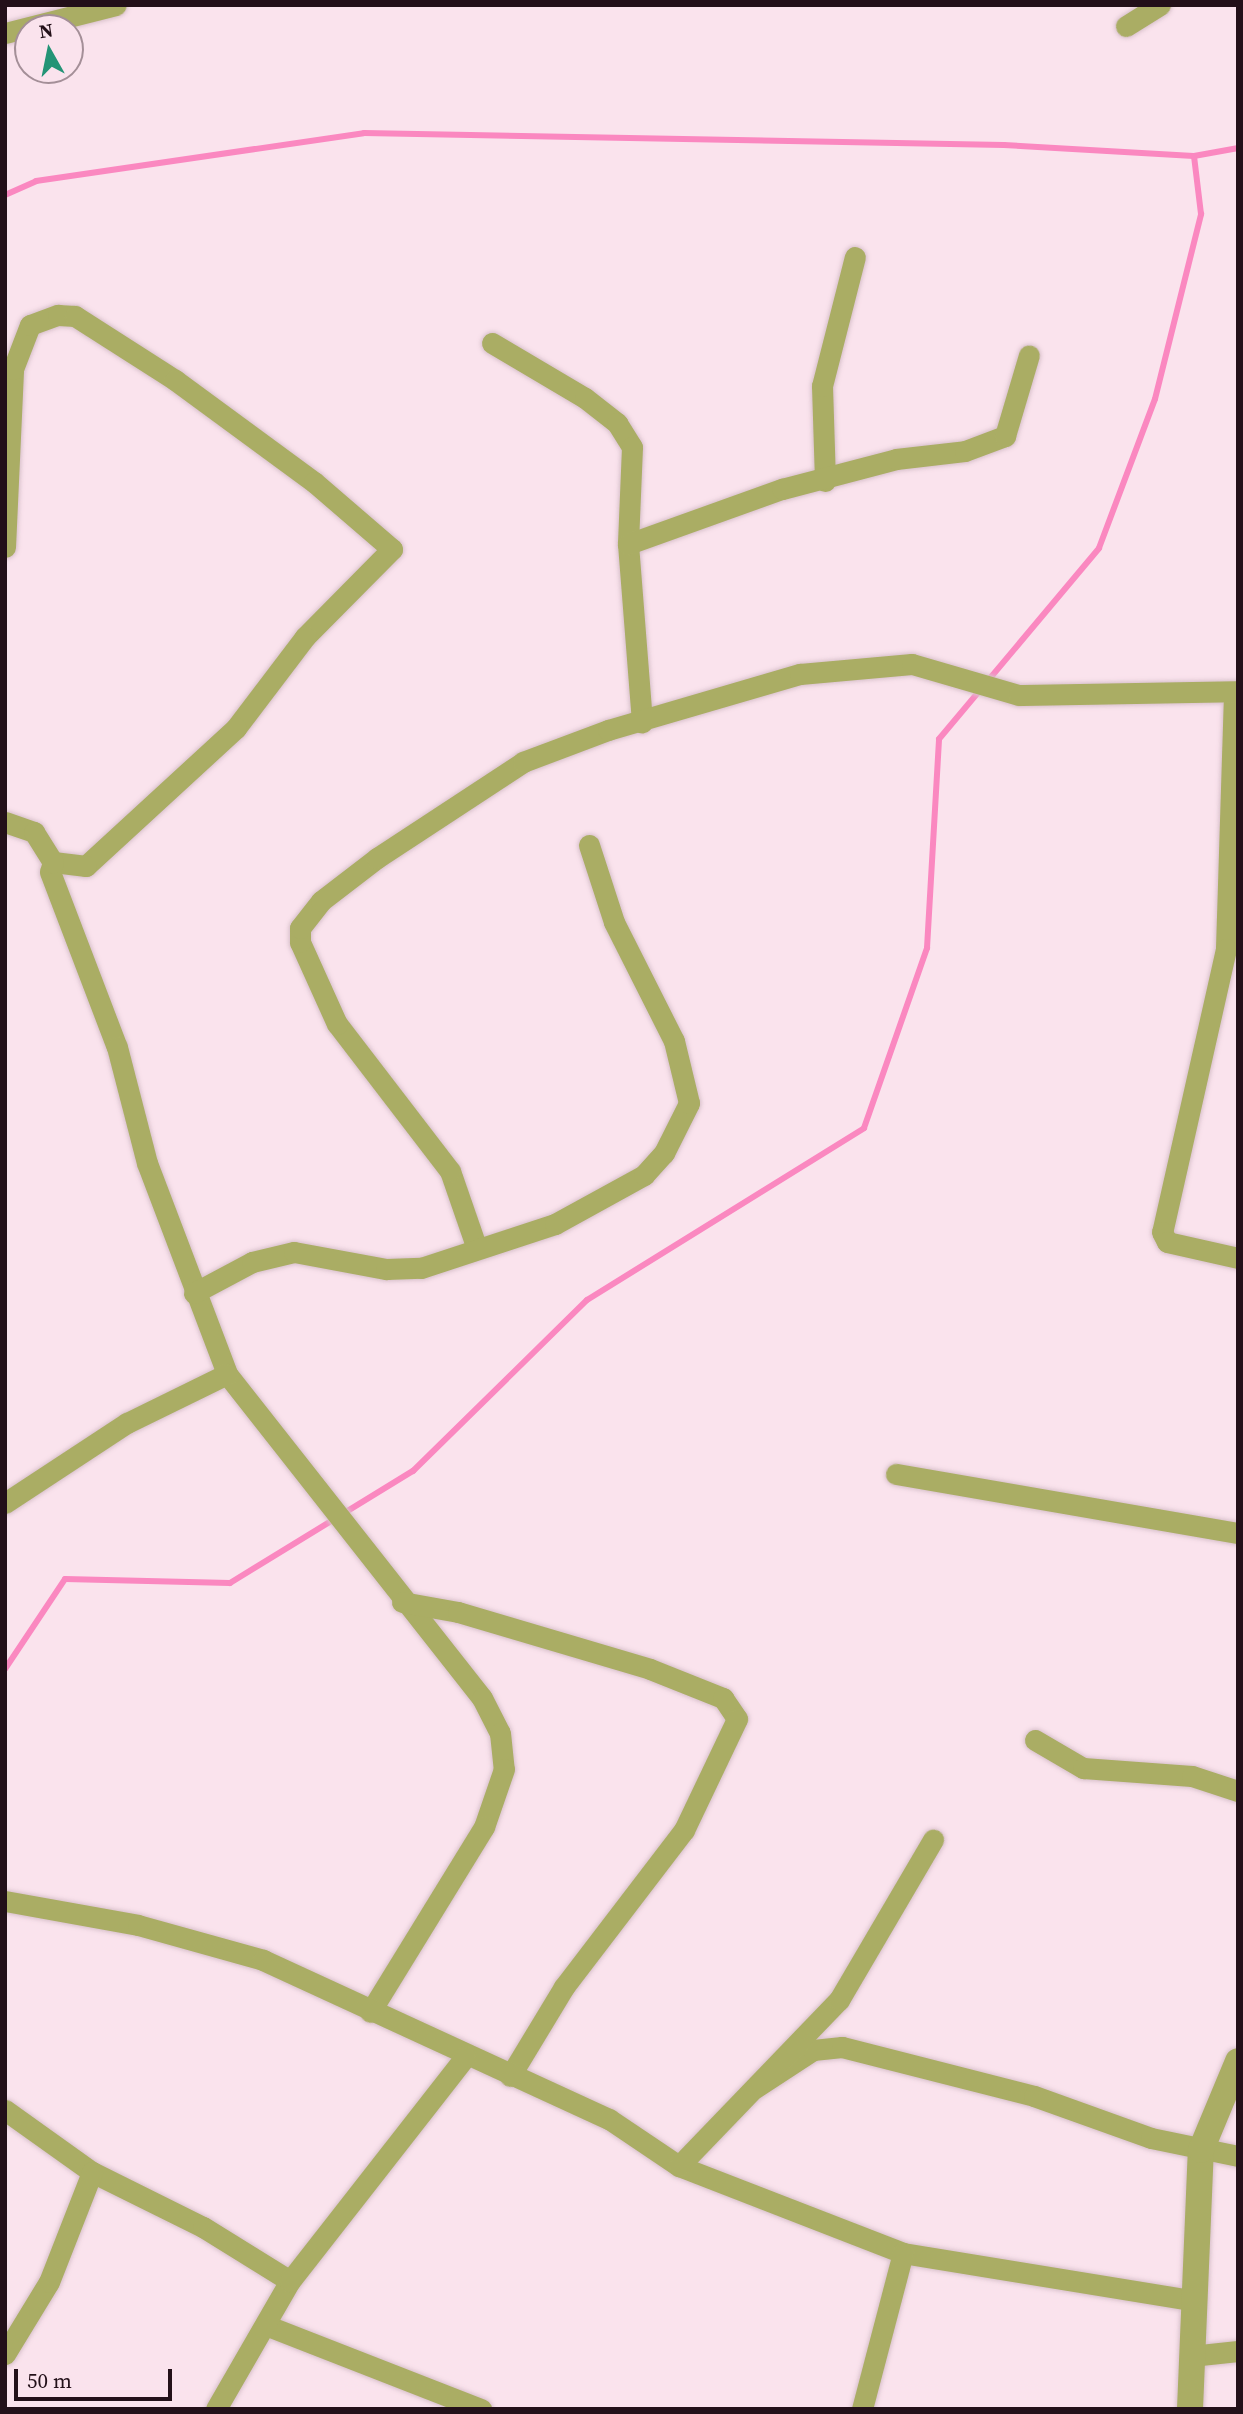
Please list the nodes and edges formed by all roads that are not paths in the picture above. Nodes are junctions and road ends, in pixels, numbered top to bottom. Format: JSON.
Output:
{"nodes":[{"id":1,"x":116,"y":5,"type":"edge"},
{"id":2,"x":1160,"y":5,"type":"edge"},
{"id":3,"x":1126,"y":26,"type":"dead end"},
{"id":4,"x":5,"y":33,"type":"edge"},
{"id":5,"x":855,"y":257,"type":"dead end"},
{"id":6,"x":492,"y":343,"type":"dead end"},
{"id":7,"x":1030,"y":355,"type":"dead end"},
{"id":8,"x":825,"y":481,"type":"junction"},
{"id":9,"x":8,"y":499,"type":"edge"},
{"id":10,"x":628,"y":544,"type":"junction"},
{"id":11,"x":5,"y":547,"type":"edge"},
{"id":12,"x":1236,"y":692,"type":"edge"},
{"id":13,"x":642,"y":722,"type":"junction"},
{"id":14,"x":5,"y":822,"type":"edge"},
{"id":15,"x":589,"y":845,"type":"dead end"},
{"id":16,"x":53,"y":862,"type":"junction"},
{"id":17,"x":476,"y":1246,"type":"junction"},
{"id":18,"x":1238,"y":1258,"type":"edge"},
{"id":19,"x":194,"y":1293,"type":"junction"},
{"id":20,"x":227,"y":1374,"type":"junction"},
{"id":21,"x":896,"y":1474,"type":"dead end"},
{"id":22,"x":5,"y":1503,"type":"edge"},
{"id":23,"x":1238,"y":1532,"type":"edge"},
{"id":24,"x":402,"y":1602,"type":"junction"},
{"id":25,"x":1035,"y":1740,"type":"dead end"},
{"id":26,"x":1238,"y":1791,"type":"edge"},
{"id":27,"x":933,"y":1840,"type":"dead end"},
{"id":28,"x":5,"y":1901,"type":"edge"},
{"id":29,"x":370,"y":2012,"type":"junction"},
{"id":30,"x":465,"y":2057,"type":"junction"},
{"id":31,"x":1238,"y":2061,"type":"edge"},
{"id":32,"x":510,"y":2076,"type":"junction"},
{"id":33,"x":755,"y":2088,"type":"junction"},
{"id":34,"x":5,"y":2110,"type":"edge"},
{"id":35,"x":1201,"y":2150,"type":"junction"},
{"id":36,"x":1238,"y":2156,"type":"edge"},
{"id":37,"x":679,"y":2166,"type":"junction"},
{"id":38,"x":92,"y":2172,"type":"junction"},
{"id":39,"x":903,"y":2253,"type":"junction"},
{"id":40,"x":290,"y":2281,"type":"junction"},
{"id":41,"x":1190,"y":2300,"type":"junction"},
{"id":42,"x":268,"y":2326,"type":"junction"},
{"id":43,"x":1238,"y":2351,"type":"edge"},
{"id":44,"x":5,"y":2354,"type":"edge"},
{"id":45,"x":1191,"y":2356,"type":"junction"},
{"id":46,"x":216,"y":2409,"type":"edge"},
{"id":47,"x":481,"y":2409,"type":"edge"},
{"id":48,"x":862,"y":2409,"type":"edge"},
{"id":49,"x":1190,"y":2409,"type":"edge"}],
"edges":[{"from":1,"to":4,"type":"street"},
{"from":2,"to":3,"type":"street"},
{"from":5,"to":8,"type":"street"},
{"from":6,"to":10,"type":"street"},
{"from":7,"to":8,"type":"street"},
{"from":8,"to":10,"type":"street"},
{"from":9,"to":11,"type":"street"},
{"from":9,"to":16,"type":"street"},
{"from":10,"to":13,"type":"street"},
{"from":12,"to":13,"type":"street"},
{"from":12,"to":18,"type":"street"},
{"from":13,"to":17,"type":"street"},
{"from":14,"to":16,"type":"street"},
{"from":15,"to":17,"type":"street"},
{"from":16,"to":19,"type":"street"},
{"from":17,"to":19,"type":"street"},
{"from":19,"to":20,"type":"street"},
{"from":20,"to":22,"type":"street"},
{"from":20,"to":24,"type":"street"},
{"from":21,"to":23,"type":"street"},
{"from":24,"to":29,"type":"street"},
{"from":24,"to":32,"type":"street"},
{"from":25,"to":26,"type":"street"},
{"from":27,"to":33,"type":"street"},
{"from":28,"to":29,"type":"street"},
{"from":29,"to":30,"type":"street"},
{"from":30,"to":32,"type":"street"},
{"from":30,"to":40,"type":"street"},
{"from":31,"to":35,"type":"street"},
{"from":32,"to":37,"type":"street"},
{"from":33,"to":35,"type":"street"},
{"from":33,"to":37,"type":"street"},
{"from":34,"to":38,"type":"street"},
{"from":35,"to":36,"type":"street"},
{"from":35,"to":41,"type":"street"},
{"from":37,"to":39,"type":"street"},
{"from":38,"to":40,"type":"street"},
{"from":38,"to":44,"type":"street"},
{"from":39,"to":41,"type":"street"},
{"from":39,"to":48,"type":"street"},
{"from":40,"to":42,"type":"street"},
{"from":41,"to":45,"type":"street"},
{"from":42,"to":46,"type":"street"},
{"from":42,"to":47,"type":"street"},
{"from":43,"to":45,"type":"street"},
{"from":45,"to":49,"type":"street"}]}
